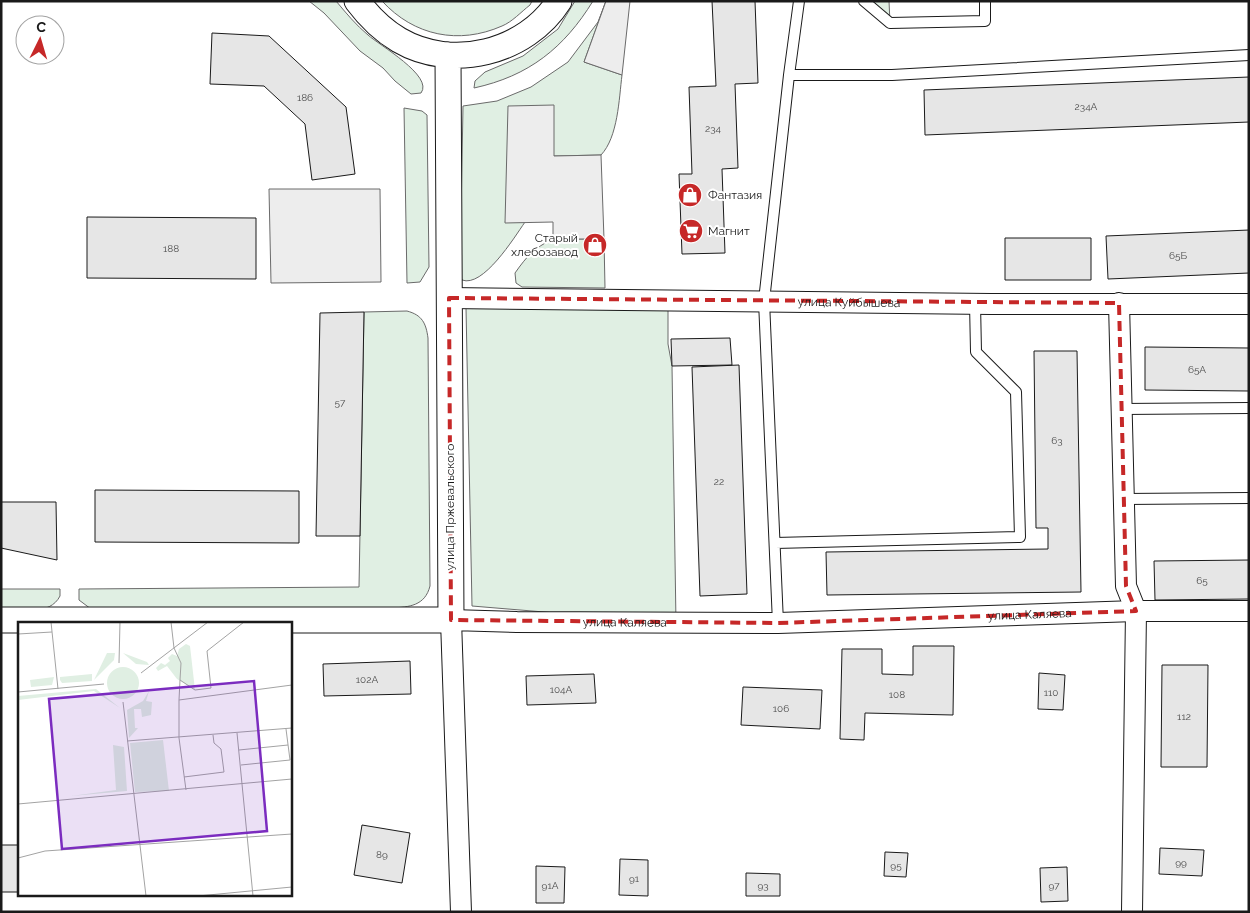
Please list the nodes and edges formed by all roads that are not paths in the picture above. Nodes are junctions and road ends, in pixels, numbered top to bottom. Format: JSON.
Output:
{"nodes":[{"id":1,"x":357,"y":1,"type":"edge"},
{"id":2,"x":559,"y":1,"type":"edge"},
{"id":3,"x":798,"y":1,"type":"edge"},
{"id":4,"x":864,"y":1,"type":"edge"},
{"id":5,"x":984,"y":1,"type":"edge"},
{"id":6,"x":448,"y":55,"type":"junction"},
{"id":7,"x":1249,"y":55,"type":"edge"},
{"id":8,"x":789,"y":75,"type":"junction"},
{"id":9,"x":449,"y":298,"type":"junction"},
{"id":10,"x":764,"y":301,"type":"junction"},
{"id":11,"x":1119,"y":303,"type":"junction"},
{"id":12,"x":975,"y":304,"type":"junction"},
{"id":13,"x":1249,"y":304,"type":"edge"},
{"id":14,"x":1249,"y":408,"type":"edge"},
{"id":15,"x":1122,"y":409,"type":"junction"},
{"id":16,"x":1249,"y":498,"type":"edge"},
{"id":17,"x":1124,"y":499,"type":"junction"},
{"id":18,"x":775,"y":542,"type":"junction"},
{"id":19,"x":1136,"y":611,"type":"junction"},
{"id":20,"x":1249,"y":611,"type":"edge"},
{"id":21,"x":1,"y":620,"type":"edge"},
{"id":22,"x":451,"y":620,"type":"junction"},
{"id":23,"x":778,"y":622,"type":"junction"},
{"id":24,"x":461,"y":912,"type":"edge"},
{"id":25,"x":1132,"y":912,"type":"edge"}],
"edges":[{"from":1,"to":6,"type":"street"},
{"from":2,"to":6,"type":"street"},
{"from":3,"to":8,"type":"lane"},
{"from":4,"to":5,"type":"lane"},
{"from":6,"to":9,"type":"street","name":"улица Пржевальского"},
{"from":7,"to":8,"type":"lane"},
{"from":8,"to":10,"type":"lane"},
{"from":9,"to":10,"type":"street","name":"улица Куйбышева"},
{"from":9,"to":22,"type":"street","name":"улица Пржевальского"},
{"from":10,"to":12,"type":"street","name":"улица Куйбышева"},
{"from":10,"to":18,"type":"lane"},
{"from":11,"to":12,"type":"street","name":"улица Куйбышева"},
{"from":11,"to":13,"type":"street","name":"улица Куйбышева"},
{"from":11,"to":15,"type":"street"},
{"from":12,"to":18,"type":"lane"},
{"from":14,"to":15,"type":"lane"},
{"from":15,"to":17,"type":"street"},
{"from":16,"to":17,"type":"lane"},
{"from":17,"to":19,"type":"street"},
{"from":18,"to":23,"type":"lane"},
{"from":19,"to":20,"type":"street","name":"улица Каляева"},
{"from":19,"to":23,"type":"street","name":"улица Каляева"},
{"from":19,"to":25,"type":"street"},
{"from":21,"to":22,"type":"street","name":"улица Каляева"},
{"from":22,"to":23,"type":"street","name":"улица Каляева"},
{"from":22,"to":24,"type":"street","name":"улица Пржевальского"}]}
